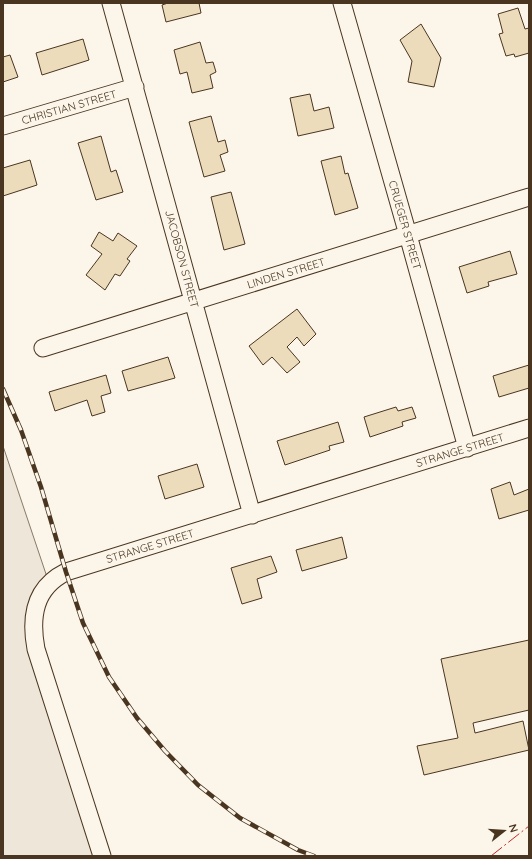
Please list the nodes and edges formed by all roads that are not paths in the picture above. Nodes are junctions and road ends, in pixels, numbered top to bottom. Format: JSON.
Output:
{"nodes":[{"id":1,"x":112,"y":3,"type":"edge"},
{"id":2,"x":342,"y":3,"type":"edge"},
{"id":3,"x":135,"y":87,"type":"junction"},
{"id":4,"x":3,"y":126,"type":"edge"},
{"id":5,"x":529,"y":197,"type":"edge"},
{"id":6,"x":408,"y":235,"type":"junction"},
{"id":7,"x":194,"y":301,"type":"junction"},
{"id":8,"x":43,"y":348,"type":"dead end"},
{"id":9,"x":529,"y":428,"type":"edge"},
{"id":10,"x":467,"y":448,"type":"junction"},
{"id":11,"x":252,"y":514,"type":"junction"},
{"id":12,"x":102,"y":856,"type":"edge"}],
"edges":[{"from":1,"to":3,"type":"street","name":"JACOBSON STREET"},
{"from":2,"to":6,"type":"street","name":"CRUEGER STREET"},
{"from":3,"to":4,"type":"street","name":"CHRISTIAN STREET"},
{"from":3,"to":7,"type":"street","name":"JACOBSON STREET"},
{"from":5,"to":6,"type":"street","name":"LINDEN STREET"},
{"from":6,"to":7,"type":"street","name":"LINDEN STREET"},
{"from":6,"to":10,"type":"street","name":"CRUEGER STREET"},
{"from":7,"to":8,"type":"street","name":"LINDEN STREET"},
{"from":7,"to":11,"type":"street","name":"JACOBSON STREET"},
{"from":9,"to":10,"type":"street","name":"STRANGE STREET"},
{"from":10,"to":11,"type":"street","name":"STRANGE STREET"},
{"from":11,"to":12,"type":"street","name":"STRANGE STREET"}]}
